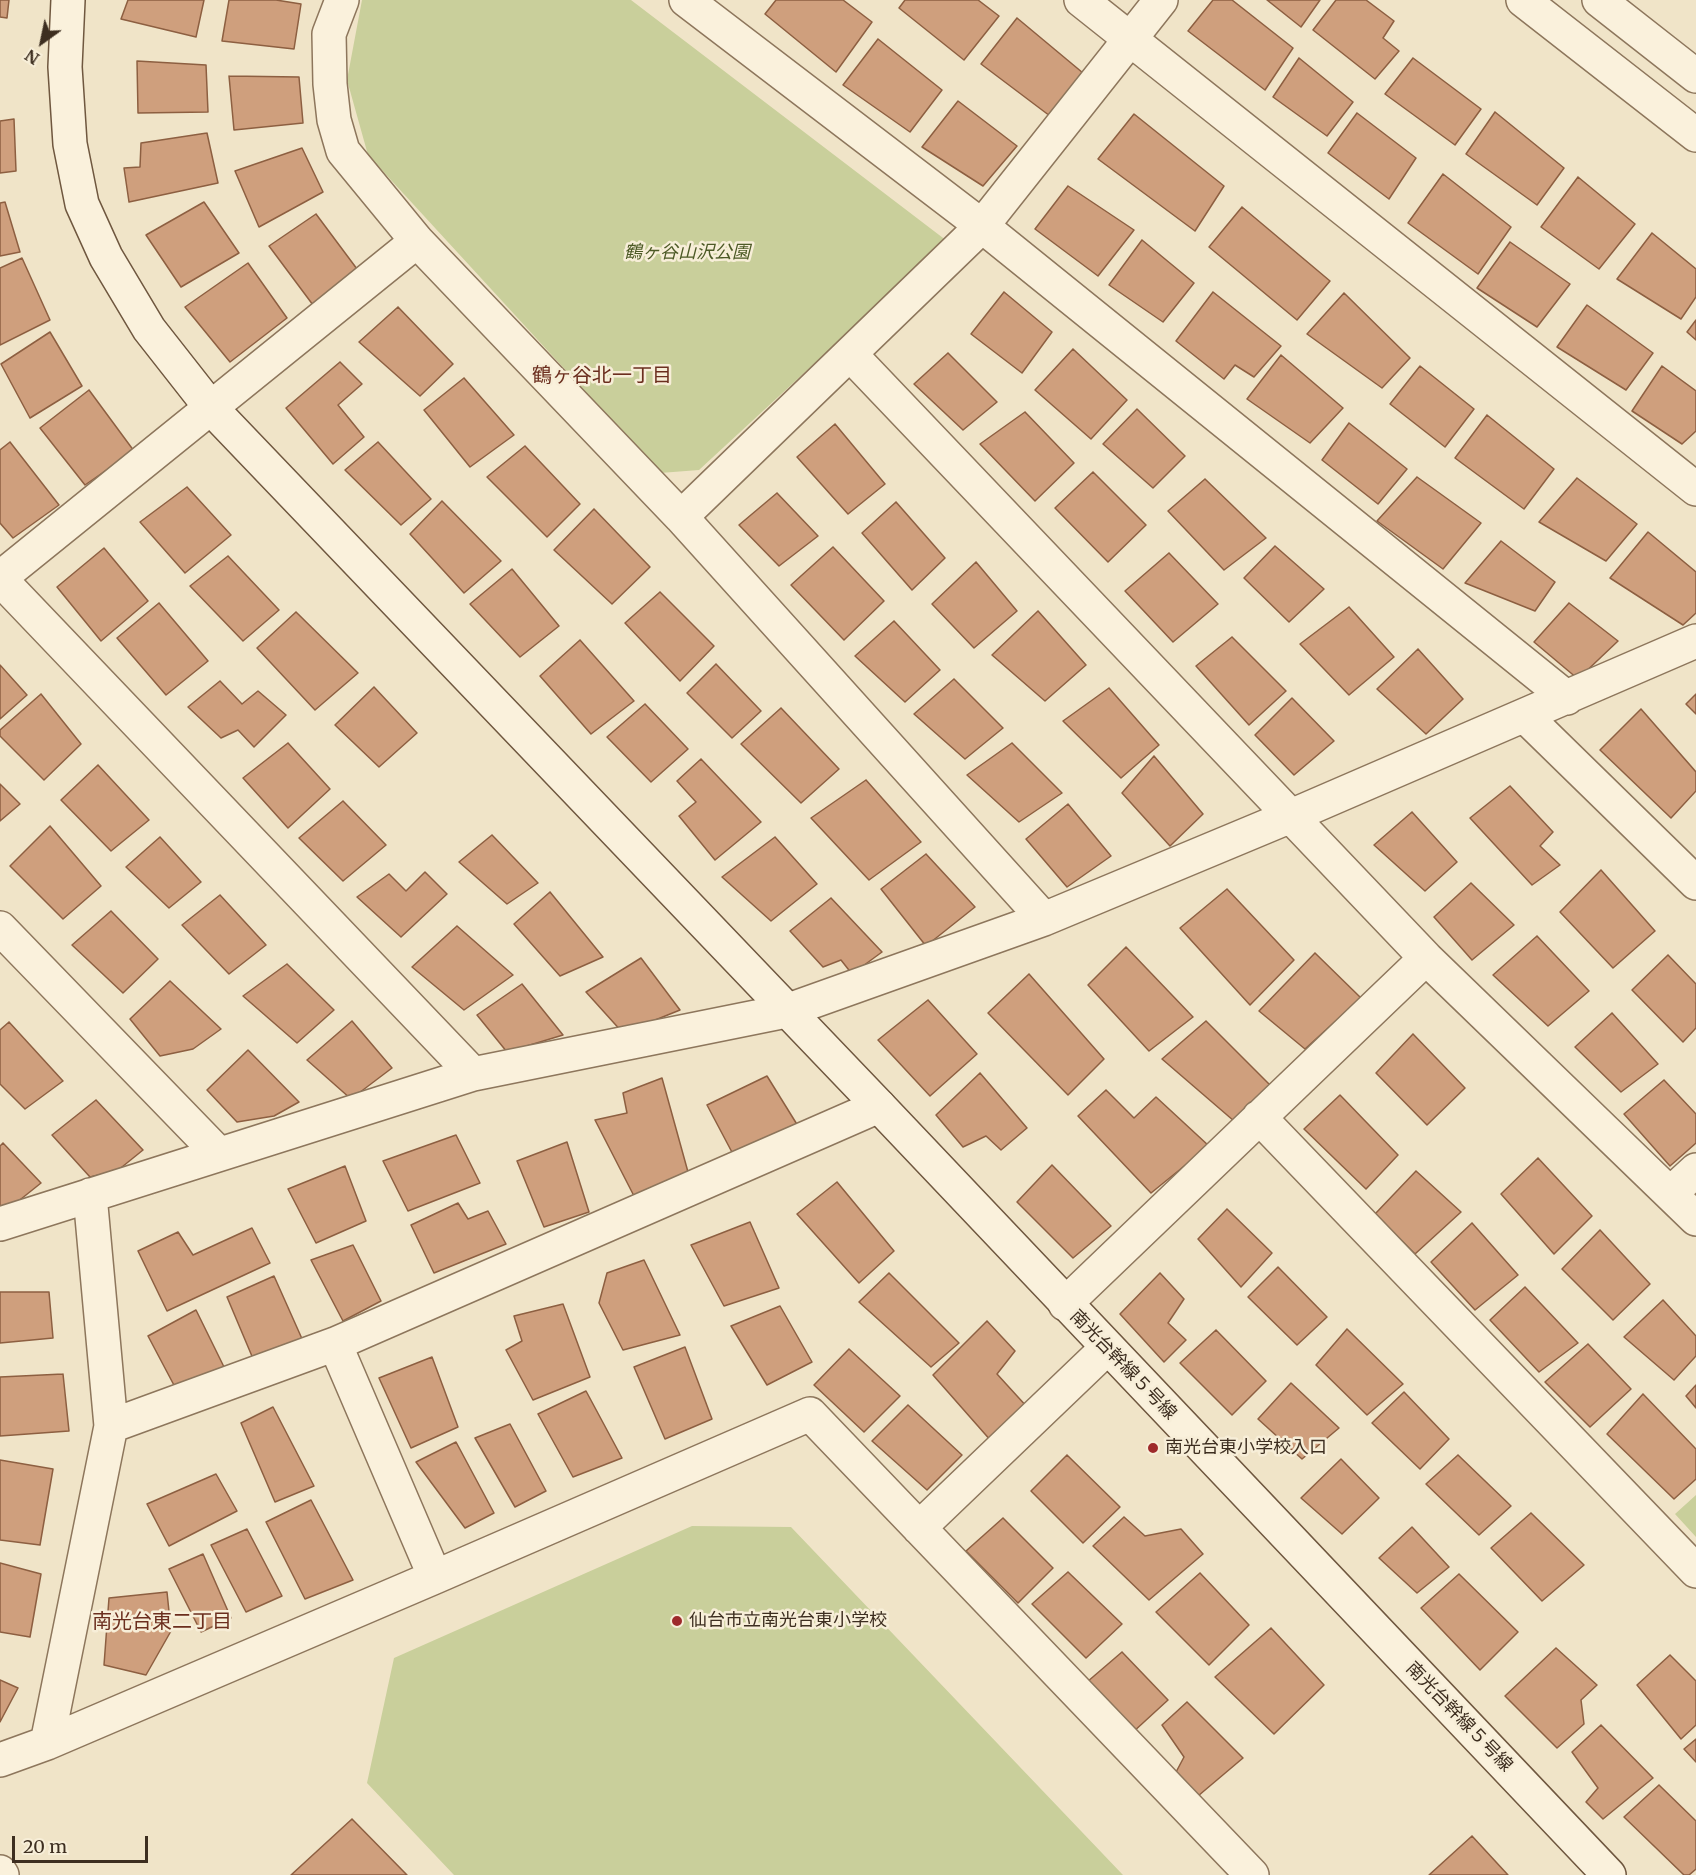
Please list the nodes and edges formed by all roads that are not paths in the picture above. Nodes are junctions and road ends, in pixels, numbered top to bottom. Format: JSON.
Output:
{"nodes":[{"id":1,"x":69,"y":0,"type":"edge"},
{"id":2,"x":342,"y":0,"type":"edge"},
{"id":3,"x":686,"y":0,"type":"edge"},
{"id":4,"x":1081,"y":0,"type":"edge"},
{"id":5,"x":1161,"y":0,"type":"edge"},
{"id":6,"x":1522,"y":0,"type":"edge"},
{"id":7,"x":1599,"y":0,"type":"edge"},
{"id":8,"x":1131,"y":39,"type":"junction"},
{"id":9,"x":1696,"y":76,"type":"edge"},
{"id":10,"x":1696,"y":135,"type":"edge"},
{"id":11,"x":982,"y":226,"type":"junction"},
{"id":12,"x":417,"y":241,"type":"junction"},
{"id":13,"x":850,"y":354,"type":"junction"},
{"id":14,"x":211,"y":408,"type":"junction"},
{"id":15,"x":1696,"y":489,"type":"edge"},
{"id":16,"x":681,"y":517,"type":"junction"},
{"id":17,"x":0,"y":578,"type":"edge"},
{"id":18,"x":1696,"y":641,"type":"edge"},
{"id":19,"x":1567,"y":698,"type":"junction"},
{"id":20,"x":1525,"y":716,"type":"junction"},
{"id":21,"x":1291,"y":816,"type":"junction"},
{"id":22,"x":1696,"y":883,"type":"edge"},
{"id":23,"x":1044,"y":919,"type":"junction"},
{"id":24,"x":0,"y":928,"type":"edge"},
{"id":25,"x":1426,"y":958,"type":"junction"},
{"id":26,"x":786,"y":1011,"type":"junction"},
{"id":27,"x":473,"y":1074,"type":"junction"},
{"id":28,"x":879,"y":1106,"type":"junction"},
{"id":29,"x":1259,"y":1117,"type":"junction"},
{"id":30,"x":219,"y":1154,"type":"junction"},
{"id":31,"x":1696,"y":1170,"type":"edge"},
{"id":32,"x":1671,"y":1193,"type":"junction"},
{"id":33,"x":90,"y":1195,"type":"junction"},
{"id":34,"x":1696,"y":1219,"type":"edge"},
{"id":35,"x":0,"y":1224,"type":"edge"},
{"id":36,"x":1065,"y":1304,"type":"junction"},
{"id":37,"x":335,"y":1344,"type":"junction"},
{"id":38,"x":1107,"y":1348,"type":"junction"},
{"id":39,"x":111,"y":1426,"type":"junction"},
{"id":40,"x":919,"y":1528,"type":"junction"},
{"id":41,"x":1696,"y":1571,"type":"edge"},
{"id":42,"x":435,"y":1577,"type":"junction"},
{"id":43,"x":47,"y":1743,"type":"junction"},
{"id":44,"x":0,"y":1760,"type":"edge"},
{"id":45,"x":1252,"y":1875,"type":"edge"},
{"id":46,"x":1610,"y":1875,"type":"edge"}],
"edges":[{"from":1,"to":14,"type":"street","name":"南光台幹線５号線"},
{"from":2,"to":12,"type":"street"},
{"from":3,"to":11,"type":"street"},
{"from":4,"to":8,"type":"street"},
{"from":5,"to":8,"type":"street"},
{"from":6,"to":10,"type":"street"},
{"from":7,"to":9,"type":"street"},
{"from":8,"to":11,"type":"street"},
{"from":8,"to":15,"type":"street"},
{"from":11,"to":13,"type":"street"},
{"from":11,"to":19,"type":"street"},
{"from":12,"to":14,"type":"street"},
{"from":12,"to":16,"type":"street"},
{"from":13,"to":16,"type":"street"},
{"from":13,"to":21,"type":"street"},
{"from":14,"to":17,"type":"street"},
{"from":14,"to":26,"type":"street","name":"南光台幹線５号線"},
{"from":16,"to":23,"type":"street"},
{"from":17,"to":27,"type":"street"},
{"from":18,"to":19,"type":"street"},
{"from":19,"to":20,"type":"street"},
{"from":20,"to":21,"type":"street"},
{"from":20,"to":22,"type":"street"},
{"from":21,"to":23,"type":"street"},
{"from":21,"to":25,"type":"street"},
{"from":23,"to":26,"type":"street"},
{"from":24,"to":30,"type":"street"},
{"from":25,"to":29,"type":"street"},
{"from":25,"to":32,"type":"street"},
{"from":26,"to":27,"type":"street"},
{"from":26,"to":28,"type":"street","name":"南光台幹線５号線"},
{"from":27,"to":30,"type":"street"},
{"from":28,"to":36,"type":"street","name":"南光台幹線５号線"},
{"from":28,"to":37,"type":"street"},
{"from":29,"to":36,"type":"street"},
{"from":29,"to":41,"type":"street"},
{"from":30,"to":33,"type":"street"},
{"from":31,"to":32,"type":"street"},
{"from":32,"to":34,"type":"street"},
{"from":33,"to":35,"type":"street"},
{"from":33,"to":39,"type":"street"},
{"from":36,"to":38,"type":"street","name":"南光台幹線５号線"},
{"from":37,"to":39,"type":"street"},
{"from":37,"to":42,"type":"street"},
{"from":38,"to":40,"type":"street"},
{"from":38,"to":46,"type":"street","name":"南光台幹線５号線"},
{"from":39,"to":43,"type":"street"},
{"from":40,"to":42,"type":"street"},
{"from":40,"to":45,"type":"street"},
{"from":42,"to":43,"type":"street"},
{"from":43,"to":44,"type":"street"}]}
